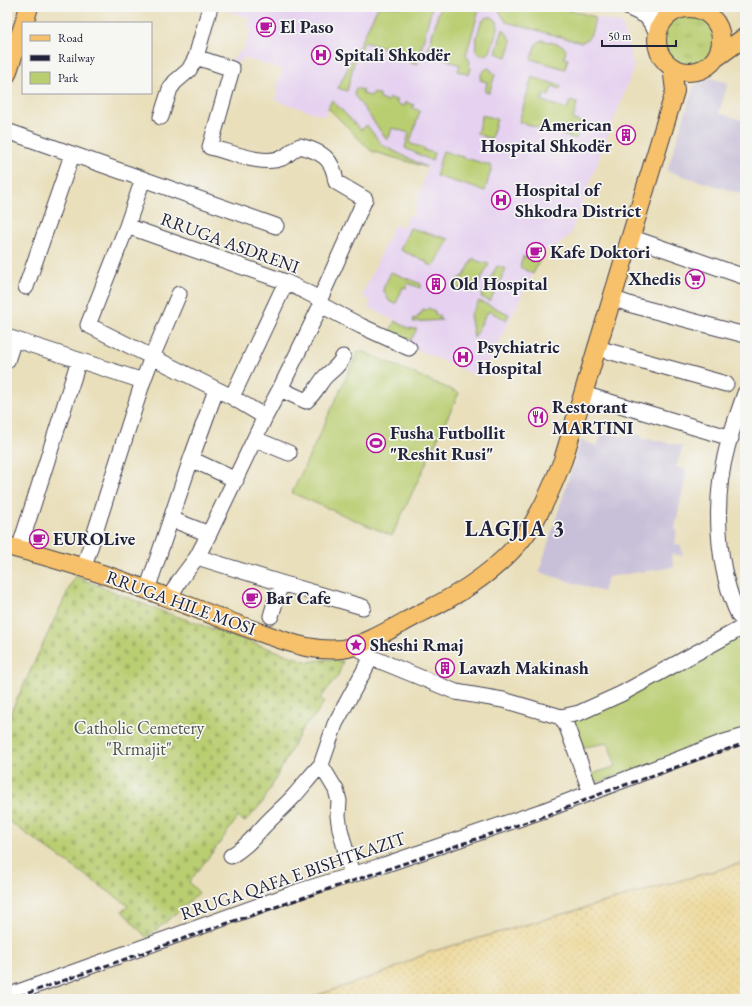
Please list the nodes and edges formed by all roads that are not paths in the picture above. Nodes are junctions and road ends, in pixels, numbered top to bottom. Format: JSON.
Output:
{"nodes":[{"id":1,"x":29,"y":7,"type":"edge"},
{"id":2,"x":210,"y":7,"type":"edge"},
{"id":3,"x":627,"y":7,"type":"edge"},
{"id":4,"x":680,"y":10,"type":"edge"},
{"id":5,"x":709,"y":13,"type":"edge"},
{"id":6,"x":646,"y":16,"type":"junction"},
{"id":7,"x":24,"y":22,"type":"edge"},
{"id":8,"x":22,"y":29,"type":"edge"},
{"id":9,"x":658,"y":33,"type":"junction"},
{"id":10,"x":745,"y":35,"type":"edge"},
{"id":11,"x":196,"y":57,"type":"junction"},
{"id":12,"x":717,"y":57,"type":"junction"},
{"id":13,"x":672,"y":67,"type":"junction"},
{"id":14,"x":697,"y":71,"type":"junction"},
{"id":15,"x":7,"y":74,"type":"edge"},
{"id":16,"x":675,"y":91,"type":"junction"},
{"id":17,"x":160,"y":117,"type":"dead end"},
{"id":18,"x":7,"y":132,"type":"edge"},
{"id":19,"x":72,"y":155,"type":"junction"},
{"id":20,"x":143,"y":179,"type":"junction"},
{"id":21,"x":127,"y":226,"type":"junction"},
{"id":22,"x":276,"y":226,"type":"dead end"},
{"id":23,"x":630,"y":237,"type":"junction"},
{"id":24,"x":745,"y":277,"type":"edge"},
{"id":25,"x":286,"y":282,"type":"junction"},
{"id":26,"x":26,"y":287,"type":"dead end"},
{"id":27,"x":179,"y":294,"type":"dead end"},
{"id":28,"x":612,"y":298,"type":"junction"},
{"id":29,"x":320,"y":302,"type":"junction"},
{"id":30,"x":745,"y":335,"type":"edge"},
{"id":31,"x":10,"y":338,"type":"edge"},
{"id":32,"x":409,"y":348,"type":"dead end"},
{"id":33,"x":597,"y":348,"type":"junction"},
{"id":34,"x":152,"y":357,"type":"junction"},
{"id":35,"x":343,"y":357,"type":"dead end"},
{"id":36,"x":79,"y":360,"type":"junction"},
{"id":37,"x":7,"y":361,"type":"edge"},
{"id":38,"x":143,"y":381,"type":"junction"},
{"id":39,"x":726,"y":384,"type":"dead end"},
{"id":40,"x":216,"y":390,"type":"junction"},
{"id":41,"x":280,"y":390,"type":"junction"},
{"id":42,"x":745,"y":392,"type":"edge"},
{"id":43,"x":583,"y":394,"type":"junction"},
{"id":44,"x":232,"y":397,"type":"junction"},
{"id":45,"x":265,"y":417,"type":"junction"},
{"id":46,"x":731,"y":438,"type":"junction"},
{"id":47,"x":255,"y":439,"type":"junction"},
{"id":48,"x":289,"y":454,"type":"dead end"},
{"id":49,"x":191,"y":459,"type":"junction"},
{"id":50,"x":236,"y":480,"type":"junction"},
{"id":51,"x":171,"y":519,"type":"junction"},
{"id":52,"x":209,"y":534,"type":"junction"},
{"id":53,"x":13,"y":547,"type":"edge"},
{"id":54,"x":197,"y":557,"type":"junction"},
{"id":55,"x":84,"y":567,"type":"junction"},
{"id":56,"x":281,"y":583,"type":"junction"},
{"id":57,"x":147,"y":590,"type":"junction"},
{"id":58,"x":169,"y":599,"type":"junction"},
{"id":59,"x":363,"y":607,"type":"dead end"},
{"id":60,"x":271,"y":616,"type":"dead end"},
{"id":61,"x":742,"y":621,"type":"edge"},
{"id":62,"x":356,"y":645,"type":"junction"},
{"id":63,"x":371,"y":658,"type":"junction"},
{"id":64,"x":561,"y":717,"type":"junction"},
{"id":65,"x":745,"y":736,"type":"edge"},
{"id":66,"x":321,"y":765,"type":"junction"},
{"id":67,"x":591,"y":793,"type":"junction"},
{"id":68,"x":231,"y":856,"type":"dead end"},
{"id":69,"x":352,"y":875,"type":"junction"},
{"id":70,"x":7,"y":996,"type":"edge"}],
"edges":[{"from":1,"to":7,"type":"main road"},
{"from":2,"to":11,"type":"street"},
{"from":3,"to":6,"type":"street"},
{"from":4,"to":5,"type":"main road"},
{"from":4,"to":6,"type":"street"},
{"from":4,"to":9,"type":"main road"},
{"from":5,"to":10,"type":"main road"},
{"from":5,"to":12,"type":"main road"},
{"from":6,"to":9,"type":"street"},
{"from":8,"to":15,"type":"main road"},
{"from":9,"to":13,"type":"main road"},
{"from":10,"to":12,"type":"main road"},
{"from":11,"to":17,"type":"street"},
{"from":11,"to":29,"type":"street"},
{"from":12,"to":14,"type":"main road"},
{"from":13,"to":14,"type":"main road"},
{"from":13,"to":16,"type":"main road"},
{"from":14,"to":16,"type":"main road"},
{"from":16,"to":23,"type":"main road","name":"RRUGA HILE MOSI"},
{"from":18,"to":19,"type":"street"},
{"from":19,"to":20,"type":"street"},
{"from":19,"to":26,"type":"street"},
{"from":20,"to":21,"type":"street"},
{"from":20,"to":22,"type":"street"},
{"from":21,"to":25,"type":"street","name":"RRUGA ASDRENI"},
{"from":21,"to":34,"type":"street"},
{"from":23,"to":24,"type":"street"},
{"from":23,"to":28,"type":"main road","name":"RRUGA HILE MOSI"},
{"from":25,"to":29,"type":"street","name":"RRUGA ASDRENI"},
{"from":25,"to":44,"type":"street"},
{"from":27,"to":34,"type":"street"},
{"from":28,"to":30,"type":"street"},
{"from":28,"to":33,"type":"main road","name":"RRUGA HILE MOSI"},
{"from":29,"to":32,"type":"street","name":"RRUGA ASDRENI"},
{"from":29,"to":41,"type":"street"},
{"from":31,"to":36,"type":"street"},
{"from":31,"to":37,"type":"street"},
{"from":33,"to":39,"type":"street"},
{"from":33,"to":43,"type":"main road","name":"RRUGA HILE MOSI"},
{"from":34,"to":38,"type":"street"},
{"from":34,"to":40,"type":"street"},
{"from":35,"to":41,"type":"street"},
{"from":36,"to":38,"type":"street"},
{"from":36,"to":53,"type":"street"},
{"from":38,"to":55,"type":"street"},
{"from":40,"to":44,"type":"street"},
{"from":40,"to":49,"type":"street"},
{"from":41,"to":45,"type":"street"},
{"from":42,"to":46,"type":"street"},
{"from":43,"to":46,"type":"street"},
{"from":43,"to":62,"type":"main road","name":"RRUGA HILE MOSI"},
{"from":44,"to":45,"type":"street"},
{"from":45,"to":47,"type":"street"},
{"from":46,"to":61,"type":"street"},
{"from":47,"to":48,"type":"street"},
{"from":47,"to":50,"type":"street"},
{"from":49,"to":50,"type":"street"},
{"from":49,"to":51,"type":"street"},
{"from":50,"to":52,"type":"street"},
{"from":51,"to":52,"type":"street"},
{"from":51,"to":57,"type":"street"},
{"from":52,"to":54,"type":"street"},
{"from":53,"to":55,"type":"main road","name":"RRUGA HILE MOSI"},
{"from":54,"to":56,"type":"street"},
{"from":54,"to":58,"type":"street"},
{"from":55,"to":57,"type":"main road","name":"RRUGA HILE MOSI"},
{"from":56,"to":59,"type":"street"},
{"from":56,"to":60,"type":"street"},
{"from":57,"to":58,"type":"main road","name":"RRUGA HILE MOSI"},
{"from":58,"to":62,"type":"main road","name":"RRUGA HILE MOSI"},
{"from":61,"to":64,"type":"street"},
{"from":62,"to":63,"type":"street"},
{"from":63,"to":64,"type":"street"},
{"from":63,"to":66,"type":"street"},
{"from":64,"to":67,"type":"street"},
{"from":65,"to":67,"type":"street","name":"RRUGA QAFA E BISHTKAZIT"},
{"from":66,"to":68,"type":"street"},
{"from":66,"to":69,"type":"street"},
{"from":67,"to":69,"type":"street","name":"RRUGA QAFA E BISHTKAZIT"},
{"from":69,"to":70,"type":"street","name":"RRUGA QAFA E BISHTKAZIT"}]}
